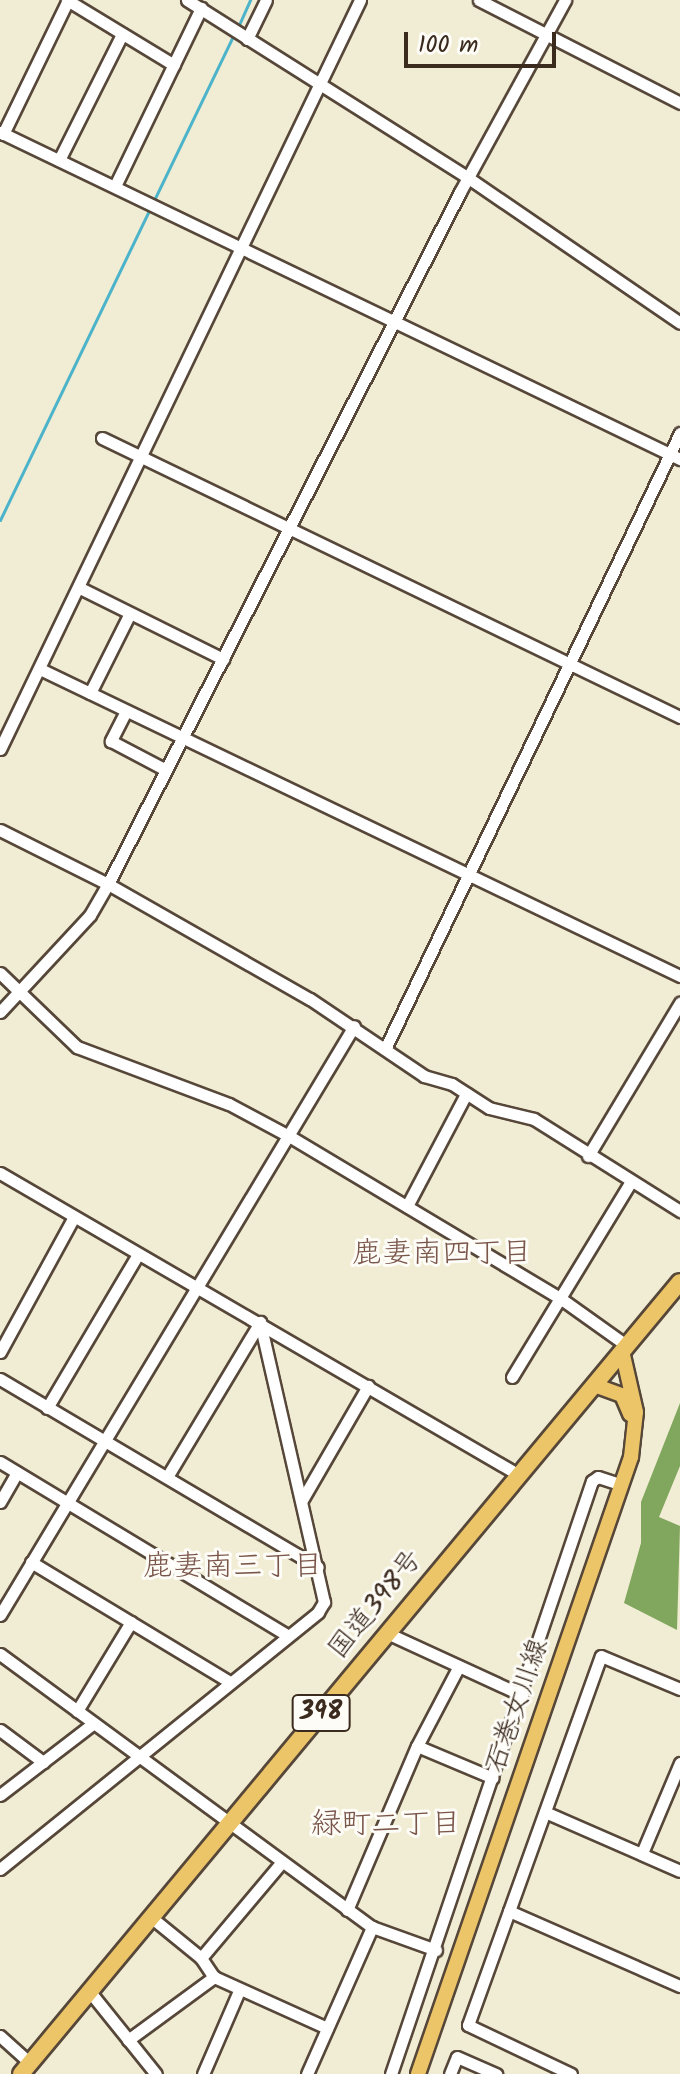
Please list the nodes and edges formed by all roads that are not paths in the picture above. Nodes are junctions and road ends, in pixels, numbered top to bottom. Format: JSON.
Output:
{"nodes":[{"id":1,"x":68,"y":0,"type":"edge"},
{"id":2,"x":187,"y":0,"type":"edge"},
{"id":3,"x":266,"y":0,"type":"edge"},
{"id":4,"x":360,"y":0,"type":"edge"},
{"id":5,"x":479,"y":0,"type":"edge"},
{"id":6,"x":565,"y":0,"type":"edge"},
{"id":7,"x":201,"y":8,"type":"junction"},
{"id":8,"x":122,"y":34,"type":"junction"},
{"id":9,"x":547,"y":34,"type":"junction"},
{"id":10,"x":244,"y":37,"type":"junction"},
{"id":11,"x":174,"y":65,"type":"junction"},
{"id":12,"x":320,"y":83,"type":"junction"},
{"id":13,"x":680,"y":103,"type":"edge"},
{"id":14,"x":2,"y":133,"type":"edge"},
{"id":15,"x":59,"y":160,"type":"junction"},
{"id":16,"x":467,"y":177,"type":"junction"},
{"id":17,"x":115,"y":186,"type":"junction"},
{"id":18,"x":242,"y":248,"type":"junction"},
{"id":19,"x":394,"y":320,"type":"junction"},
{"id":20,"x":680,"y":323,"type":"edge"},
{"id":21,"x":680,"y":433,"type":"edge"},
{"id":22,"x":102,"y":438,"type":"dead end"},
{"id":23,"x":675,"y":457,"type":"edge"},
{"id":24,"x":144,"y":458,"type":"junction"},
{"id":25,"x":289,"y":528,"type":"junction"},
{"id":26,"x":80,"y":588,"type":"junction"},
{"id":27,"x":130,"y":613,"type":"junction"},
{"id":28,"x":223,"y":659,"type":"junction"},
{"id":29,"x":569,"y":664,"type":"junction"},
{"id":30,"x":40,"y":669,"type":"junction"},
{"id":31,"x":90,"y":693,"type":"junction"},
{"id":32,"x":126,"y":711,"type":"junction"},
{"id":33,"x":680,"y":717,"type":"edge"},
{"id":34,"x":182,"y":739,"type":"junction"},
{"id":35,"x":0,"y":749,"type":"edge"},
{"id":36,"x":166,"y":770,"type":"junction"},
{"id":37,"x":0,"y":830,"type":"edge"},
{"id":38,"x":470,"y":876,"type":"junction"},
{"id":39,"x":108,"y":884,"type":"junction"},
{"id":40,"x":0,"y":973,"type":"edge"},
{"id":41,"x":680,"y":976,"type":"edge"},
{"id":42,"x":17,"y":995,"type":"junction"},
{"id":43,"x":680,"y":1003,"type":"edge"},
{"id":44,"x":0,"y":1012,"type":"edge"},
{"id":45,"x":354,"y":1026,"type":"junction"},
{"id":46,"x":385,"y":1049,"type":"junction"},
{"id":47,"x":466,"y":1094,"type":"junction"},
{"id":48,"x":289,"y":1136,"type":"junction"},
{"id":49,"x":588,"y":1156,"type":"junction"},
{"id":50,"x":0,"y":1173,"type":"edge"},
{"id":51,"x":630,"y":1183,"type":"junction"},
{"id":52,"x":407,"y":1206,"type":"junction"},
{"id":53,"x":680,"y":1211,"type":"edge"},
{"id":54,"x":74,"y":1217,"type":"junction"},
{"id":55,"x":138,"y":1254,"type":"junction"},
{"id":56,"x":680,"y":1282,"type":"edge"},
{"id":57,"x":200,"y":1289,"type":"junction"},
{"id":58,"x":560,"y":1298,"type":"junction"},
{"id":59,"x":260,"y":1322,"type":"junction"},
{"id":60,"x":624,"y":1348,"type":"junction"},
{"id":61,"x":0,"y":1352,"type":"edge"},
{"id":62,"x":512,"y":1377,"type":"dead end"},
{"id":63,"x":0,"y":1379,"type":"edge"},
{"id":64,"x":594,"y":1385,"type":"junction"},
{"id":65,"x":368,"y":1386,"type":"junction"},
{"id":66,"x":47,"y":1408,"type":"junction"},
{"id":67,"x":103,"y":1442,"type":"junction"},
{"id":68,"x":634,"y":1442,"type":"junction"},
{"id":69,"x":0,"y":1462,"type":"edge"},
{"id":70,"x":17,"y":1472,"type":"junction"},
{"id":71,"x":519,"y":1475,"type":"junction"},
{"id":72,"x":167,"y":1477,"type":"junction"},
{"id":73,"x":622,"y":1485,"type":"junction"},
{"id":74,"x":302,"y":1500,"type":"junction"},
{"id":75,"x":0,"y":1502,"type":"edge"},
{"id":76,"x":66,"y":1502,"type":"junction"},
{"id":77,"x":31,"y":1562,"type":"junction"},
{"id":78,"x":318,"y":1567,"type":"junction"},
{"id":79,"x":0,"y":1615,"type":"edge"},
{"id":80,"x":131,"y":1622,"type":"junction"},
{"id":81,"x":387,"y":1633,"type":"junction"},
{"id":82,"x":288,"y":1636,"type":"junction"},
{"id":83,"x":0,"y":1654,"type":"edge"},
{"id":84,"x":459,"y":1666,"type":"junction"},
{"id":85,"x":230,"y":1682,"type":"junction"},
{"id":86,"x":680,"y":1689,"type":"edge"},
{"id":87,"x":522,"y":1695,"type":"junction"},
{"id":88,"x":77,"y":1711,"type":"junction"},
{"id":89,"x":94,"y":1723,"type":"junction"},
{"id":90,"x":0,"y":1730,"type":"edge"},
{"id":91,"x":417,"y":1746,"type":"junction"},
{"id":92,"x":140,"y":1754,"type":"junction"},
{"id":93,"x":43,"y":1762,"type":"junction"},
{"id":94,"x":680,"y":1763,"type":"edge"},
{"id":95,"x":493,"y":1778,"type":"junction"},
{"id":96,"x":0,"y":1795,"type":"edge"},
{"id":97,"x":545,"y":1812,"type":"junction"},
{"id":98,"x":229,"y":1824,"type":"junction"},
{"id":99,"x":642,"y":1853,"type":"junction"},
{"id":100,"x":2,"y":1862,"type":"edge"},
{"id":101,"x":281,"y":1863,"type":"junction"},
{"id":102,"x":680,"y":1871,"type":"edge"},
{"id":103,"x":347,"y":1910,"type":"junction"},
{"id":104,"x":509,"y":1911,"type":"junction"},
{"id":105,"x":152,"y":1918,"type":"junction"},
{"id":106,"x":372,"y":1927,"type":"junction"},
{"id":107,"x":436,"y":1950,"type":"junction"},
{"id":108,"x":201,"y":1958,"type":"junction"},
{"id":109,"x":214,"y":1977,"type":"junction"},
{"id":110,"x":680,"y":1986,"type":"edge"},
{"id":111,"x":239,"y":1991,"type":"junction"},
{"id":112,"x":90,"y":1992,"type":"junction"},
{"id":113,"x":327,"y":2028,"type":"junction"},
{"id":114,"x":0,"y":2036,"type":"edge"},
{"id":115,"x":128,"y":2040,"type":"junction"},
{"id":116,"x":26,"y":2069,"type":"edge"},
{"id":117,"x":151,"y":2072,"type":"edge"},
{"id":118,"x":203,"y":2074,"type":"edge"},
{"id":119,"x":307,"y":2074,"type":"edge"},
{"id":120,"x":391,"y":2074,"type":"edge"},
{"id":121,"x":418,"y":2074,"type":"edge"},
{"id":122,"x":450,"y":2074,"type":"edge"},
{"id":123,"x":496,"y":2074,"type":"edge"},
{"id":124,"x":571,"y":2074,"type":"edge"}],
"edges":[{"from":1,"to":8,"type":"street"},
{"from":1,"to":14,"type":"street"},
{"from":2,"to":7,"type":"street"},
{"from":3,"to":10,"type":"street"},
{"from":4,"to":12,"type":"street"},
{"from":5,"to":9,"type":"street"},
{"from":6,"to":9,"type":"street"},
{"from":7,"to":10,"type":"street"},
{"from":7,"to":11,"type":"street"},
{"from":8,"to":11,"type":"street"},
{"from":8,"to":15,"type":"street"},
{"from":9,"to":13,"type":"street"},
{"from":9,"to":16,"type":"street"},
{"from":10,"to":12,"type":"street"},
{"from":11,"to":17,"type":"street"},
{"from":12,"to":16,"type":"street"},
{"from":12,"to":18,"type":"street"},
{"from":14,"to":15,"type":"street"},
{"from":15,"to":17,"type":"street"},
{"from":16,"to":19,"type":"street"},
{"from":16,"to":20,"type":"street"},
{"from":17,"to":18,"type":"street"},
{"from":18,"to":19,"type":"street"},
{"from":18,"to":24,"type":"street"},
{"from":19,"to":23,"type":"street"},
{"from":19,"to":25,"type":"street"},
{"from":21,"to":23,"type":"street"},
{"from":22,"to":24,"type":"street"},
{"from":23,"to":29,"type":"street"},
{"from":24,"to":25,"type":"street"},
{"from":24,"to":26,"type":"street"},
{"from":25,"to":28,"type":"street"},
{"from":25,"to":29,"type":"street"},
{"from":26,"to":27,"type":"street"},
{"from":26,"to":30,"type":"street"},
{"from":27,"to":28,"type":"street"},
{"from":27,"to":31,"type":"street"},
{"from":28,"to":34,"type":"street"},
{"from":29,"to":33,"type":"street"},
{"from":29,"to":38,"type":"street"},
{"from":30,"to":31,"type":"street"},
{"from":30,"to":35,"type":"street"},
{"from":31,"to":32,"type":"street"},
{"from":32,"to":34,"type":"street"},
{"from":32,"to":36,"type":"street"},
{"from":34,"to":36,"type":"street"},
{"from":34,"to":38,"type":"street"},
{"from":36,"to":39,"type":"street"},
{"from":37,"to":39,"type":"street"},
{"from":38,"to":41,"type":"street"},
{"from":38,"to":46,"type":"street"},
{"from":39,"to":42,"type":"street"},
{"from":39,"to":45,"type":"street"},
{"from":40,"to":42,"type":"street"},
{"from":42,"to":44,"type":"street"},
{"from":42,"to":48,"type":"street"},
{"from":43,"to":49,"type":"street"},
{"from":45,"to":46,"type":"street"},
{"from":45,"to":48,"type":"street"},
{"from":46,"to":47,"type":"street"},
{"from":47,"to":49,"type":"street"},
{"from":47,"to":52,"type":"street"},
{"from":48,"to":52,"type":"street"},
{"from":48,"to":57,"type":"street"},
{"from":49,"to":51,"type":"street"},
{"from":50,"to":54,"type":"street"},
{"from":51,"to":53,"type":"street"},
{"from":51,"to":58,"type":"street"},
{"from":52,"to":58,"type":"street"},
{"from":54,"to":55,"type":"street"},
{"from":54,"to":61,"type":"street"},
{"from":55,"to":57,"type":"street"},
{"from":55,"to":66,"type":"street"},
{"from":56,"to":60,"type":"highway","name":"国道398号","number":"398"},
{"from":57,"to":59,"type":"street"},
{"from":57,"to":67,"type":"street"},
{"from":58,"to":60,"type":"street"},
{"from":58,"to":62,"type":"street"},
{"from":59,"to":65,"type":"street"},
{"from":59,"to":72,"type":"street"},
{"from":59,"to":74,"type":"street"},
{"from":60,"to":64,"type":"highway","name":"国道398号","number":"398"},
{"from":60,"to":68,"type":"main road","name":"石巻女川線"},
{"from":63,"to":66,"type":"street"},
{"from":64,"to":68,"type":"main road"},
{"from":64,"to":71,"type":"highway","name":"国道398号","number":"398"},
{"from":65,"to":71,"type":"street"},
{"from":65,"to":74,"type":"street"},
{"from":66,"to":67,"type":"street"},
{"from":67,"to":72,"type":"street"},
{"from":67,"to":76,"type":"street"},
{"from":68,"to":73,"type":"main road","name":"石巻女川線"},
{"from":69,"to":70,"type":"street"},
{"from":70,"to":75,"type":"street"},
{"from":70,"to":76,"type":"street"},
{"from":71,"to":81,"type":"highway","name":"国道398号","number":"398"},
{"from":72,"to":78,"type":"street"},
{"from":73,"to":87,"type":"street"},
{"from":73,"to":121,"type":"main road","name":"石巻女川線"},
{"from":74,"to":78,"type":"street"},
{"from":76,"to":77,"type":"street"},
{"from":76,"to":82,"type":"street"},
{"from":77,"to":79,"type":"street"},
{"from":77,"to":80,"type":"street"},
{"from":78,"to":82,"type":"street"},
{"from":80,"to":85,"type":"street"},
{"from":80,"to":88,"type":"street"},
{"from":81,"to":84,"type":"street"},
{"from":81,"to":98,"type":"highway","name":"国道398号","number":"398"},
{"from":82,"to":85,"type":"street"},
{"from":83,"to":88,"type":"street"},
{"from":84,"to":87,"type":"street"},
{"from":84,"to":91,"type":"street"},
{"from":85,"to":92,"type":"street"},
{"from":86,"to":97,"type":"street"},
{"from":87,"to":95,"type":"street"},
{"from":88,"to":89,"type":"street"},
{"from":89,"to":92,"type":"street"},
{"from":89,"to":93,"type":"street"},
{"from":90,"to":93,"type":"street"},
{"from":91,"to":95,"type":"street"},
{"from":91,"to":103,"type":"street"},
{"from":92,"to":98,"type":"street"},
{"from":92,"to":100,"type":"street"},
{"from":93,"to":96,"type":"street"},
{"from":94,"to":99,"type":"street"},
{"from":95,"to":107,"type":"street"},
{"from":97,"to":99,"type":"street"},
{"from":97,"to":104,"type":"street"},
{"from":98,"to":101,"type":"street"},
{"from":98,"to":105,"type":"highway","name":"国道398号","number":"398"},
{"from":99,"to":102,"type":"street"},
{"from":101,"to":103,"type":"street"},
{"from":101,"to":108,"type":"street"},
{"from":103,"to":106,"type":"street"},
{"from":104,"to":110,"type":"street"},
{"from":104,"to":124,"type":"street"},
{"from":105,"to":108,"type":"street"},
{"from":105,"to":112,"type":"highway","name":"国道398号","number":"398"},
{"from":106,"to":107,"type":"street"},
{"from":106,"to":113,"type":"street"},
{"from":107,"to":120,"type":"street"},
{"from":108,"to":109,"type":"street"},
{"from":109,"to":111,"type":"street"},
{"from":109,"to":115,"type":"street"},
{"from":111,"to":113,"type":"street"},
{"from":111,"to":118,"type":"street"},
{"from":112,"to":115,"type":"street"},
{"from":112,"to":116,"type":"highway","name":"国道398号","number":"398"},
{"from":113,"to":119,"type":"street"},
{"from":114,"to":116,"type":"street"},
{"from":115,"to":117,"type":"street"},
{"from":122,"to":123,"type":"street"}]}
